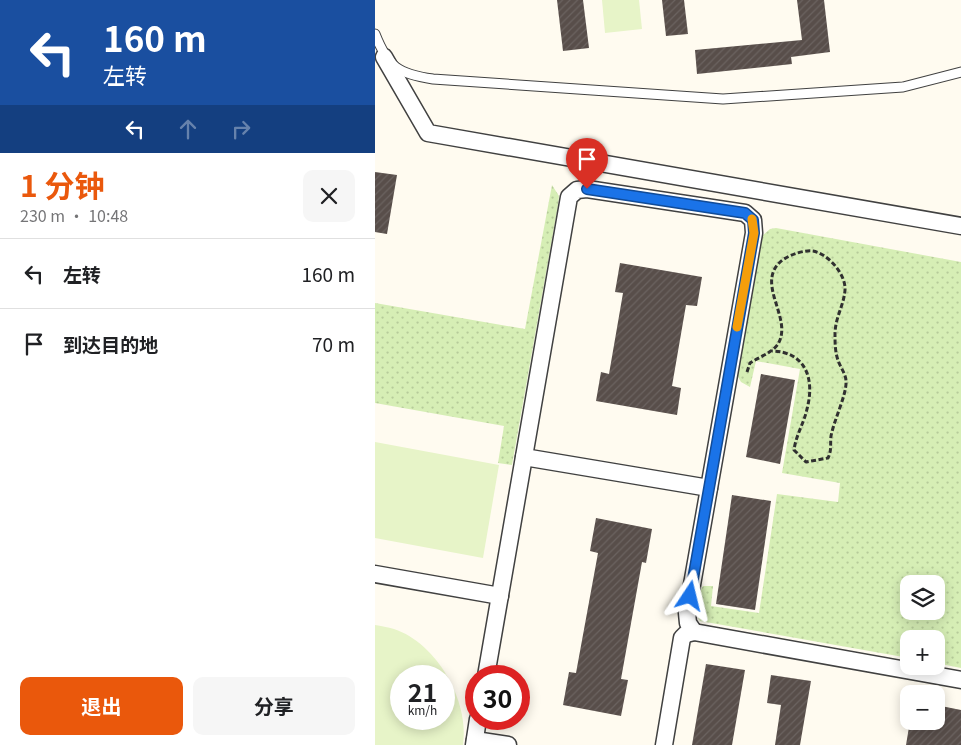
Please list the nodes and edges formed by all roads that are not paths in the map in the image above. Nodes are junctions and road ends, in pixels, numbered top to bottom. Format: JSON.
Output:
{"nodes":[{"id":1,"x":375,"y":34,"type":"edge"},
{"id":2,"x":384,"y":57,"type":"junction"},
{"id":3,"x":961,"y":72,"type":"edge"},
{"id":4,"x":961,"y":226,"type":"edge"},
{"id":5,"x":524,"y":456,"type":"junction"},
{"id":6,"x":709,"y":488,"type":"junction"},
{"id":7,"x":375,"y":574,"type":"edge"},
{"id":8,"x":500,"y":596,"type":"junction"},
{"id":9,"x":694,"y":632,"type":"junction"},
{"id":10,"x":488,"y":665,"type":"edge"},
{"id":11,"x":961,"y":680,"type":"edge"},
{"id":12,"x":474,"y":742,"type":"edge"},
{"id":13,"x":508,"y":745,"type":"edge"},
{"id":14,"x":664,"y":745,"type":"edge"}],
"edges":[{"from":1,"to":2,"type":"lane"},
{"from":2,"to":3,"type":"lane"},
{"from":2,"to":4,"type":"street"},
{"from":5,"to":6,"type":"street"},
{"from":5,"to":6,"type":"street"},
{"from":5,"to":8,"type":"street"},
{"from":6,"to":9,"type":"street"},
{"from":7,"to":8,"type":"street"},
{"from":8,"to":10,"type":"street"},
{"from":9,"to":11,"type":"street"},
{"from":9,"to":14,"type":"street"},
{"from":12,"to":13,"type":"street"}]}
